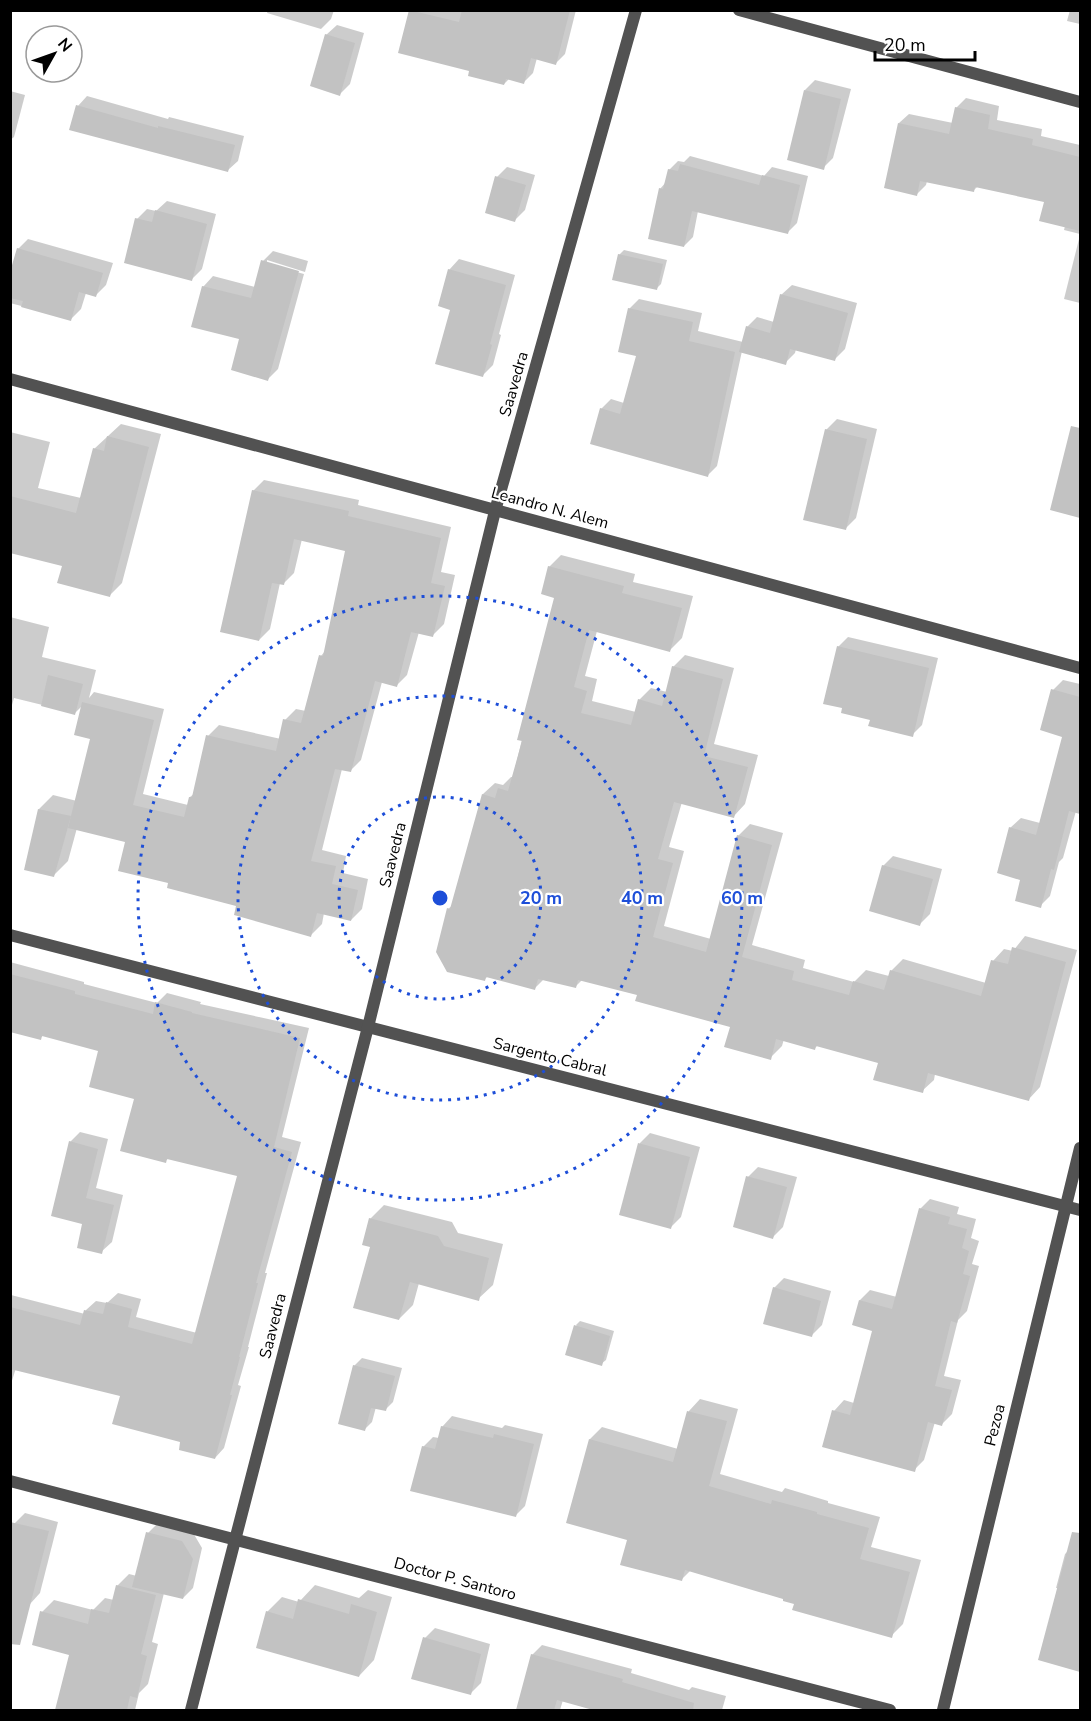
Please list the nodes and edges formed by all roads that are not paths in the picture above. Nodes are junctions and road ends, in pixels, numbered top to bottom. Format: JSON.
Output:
{"nodes":[{"id":1,"x":636,"y":10,"type":"edge"},
{"id":2,"x":738,"y":10,"type":"edge"},
{"id":3,"x":1080,"y":102,"type":"edge"},
{"id":4,"x":10,"y":379,"type":"edge"},
{"id":5,"x":495,"y":510,"type":"junction"},
{"id":6,"x":1080,"y":668,"type":"edge"},
{"id":7,"x":10,"y":935,"type":"edge"},
{"id":8,"x":368,"y":1027,"type":"junction"},
{"id":9,"x":1080,"y":1148,"type":"edge"},
{"id":10,"x":1066,"y":1206,"type":"junction"},
{"id":11,"x":1080,"y":1210,"type":"edge"},
{"id":12,"x":10,"y":1481,"type":"edge"},
{"id":13,"x":236,"y":1539,"type":"junction"},
{"id":14,"x":191,"y":1710,"type":"edge"},
{"id":15,"x":890,"y":1710,"type":"edge"},
{"id":16,"x":943,"y":1710,"type":"edge"}],
"edges":[{"from":1,"to":5,"type":"street","name":"Saavedra"},
{"from":2,"to":3,"type":"street"},
{"from":4,"to":5,"type":"street","name":"Leandro N. Alem"},
{"from":5,"to":6,"type":"street","name":"Leandro N. Alem"},
{"from":5,"to":8,"type":"street","name":"Saavedra"},
{"from":7,"to":8,"type":"street","name":"Sargento Cabral"},
{"from":8,"to":10,"type":"street","name":"Sargento Cabral"},
{"from":8,"to":13,"type":"street","name":"Saavedra"},
{"from":9,"to":10,"type":"street","name":"Pezoa"},
{"from":10,"to":11,"type":"street","name":"Sargento Cabral"},
{"from":10,"to":16,"type":"street","name":"Pezoa"},
{"from":12,"to":13,"type":"street","name":"Doctor P. Santoro"},
{"from":13,"to":14,"type":"street","name":"Saavedra"},
{"from":13,"to":15,"type":"street","name":"Doctor P. Santoro"}]}
